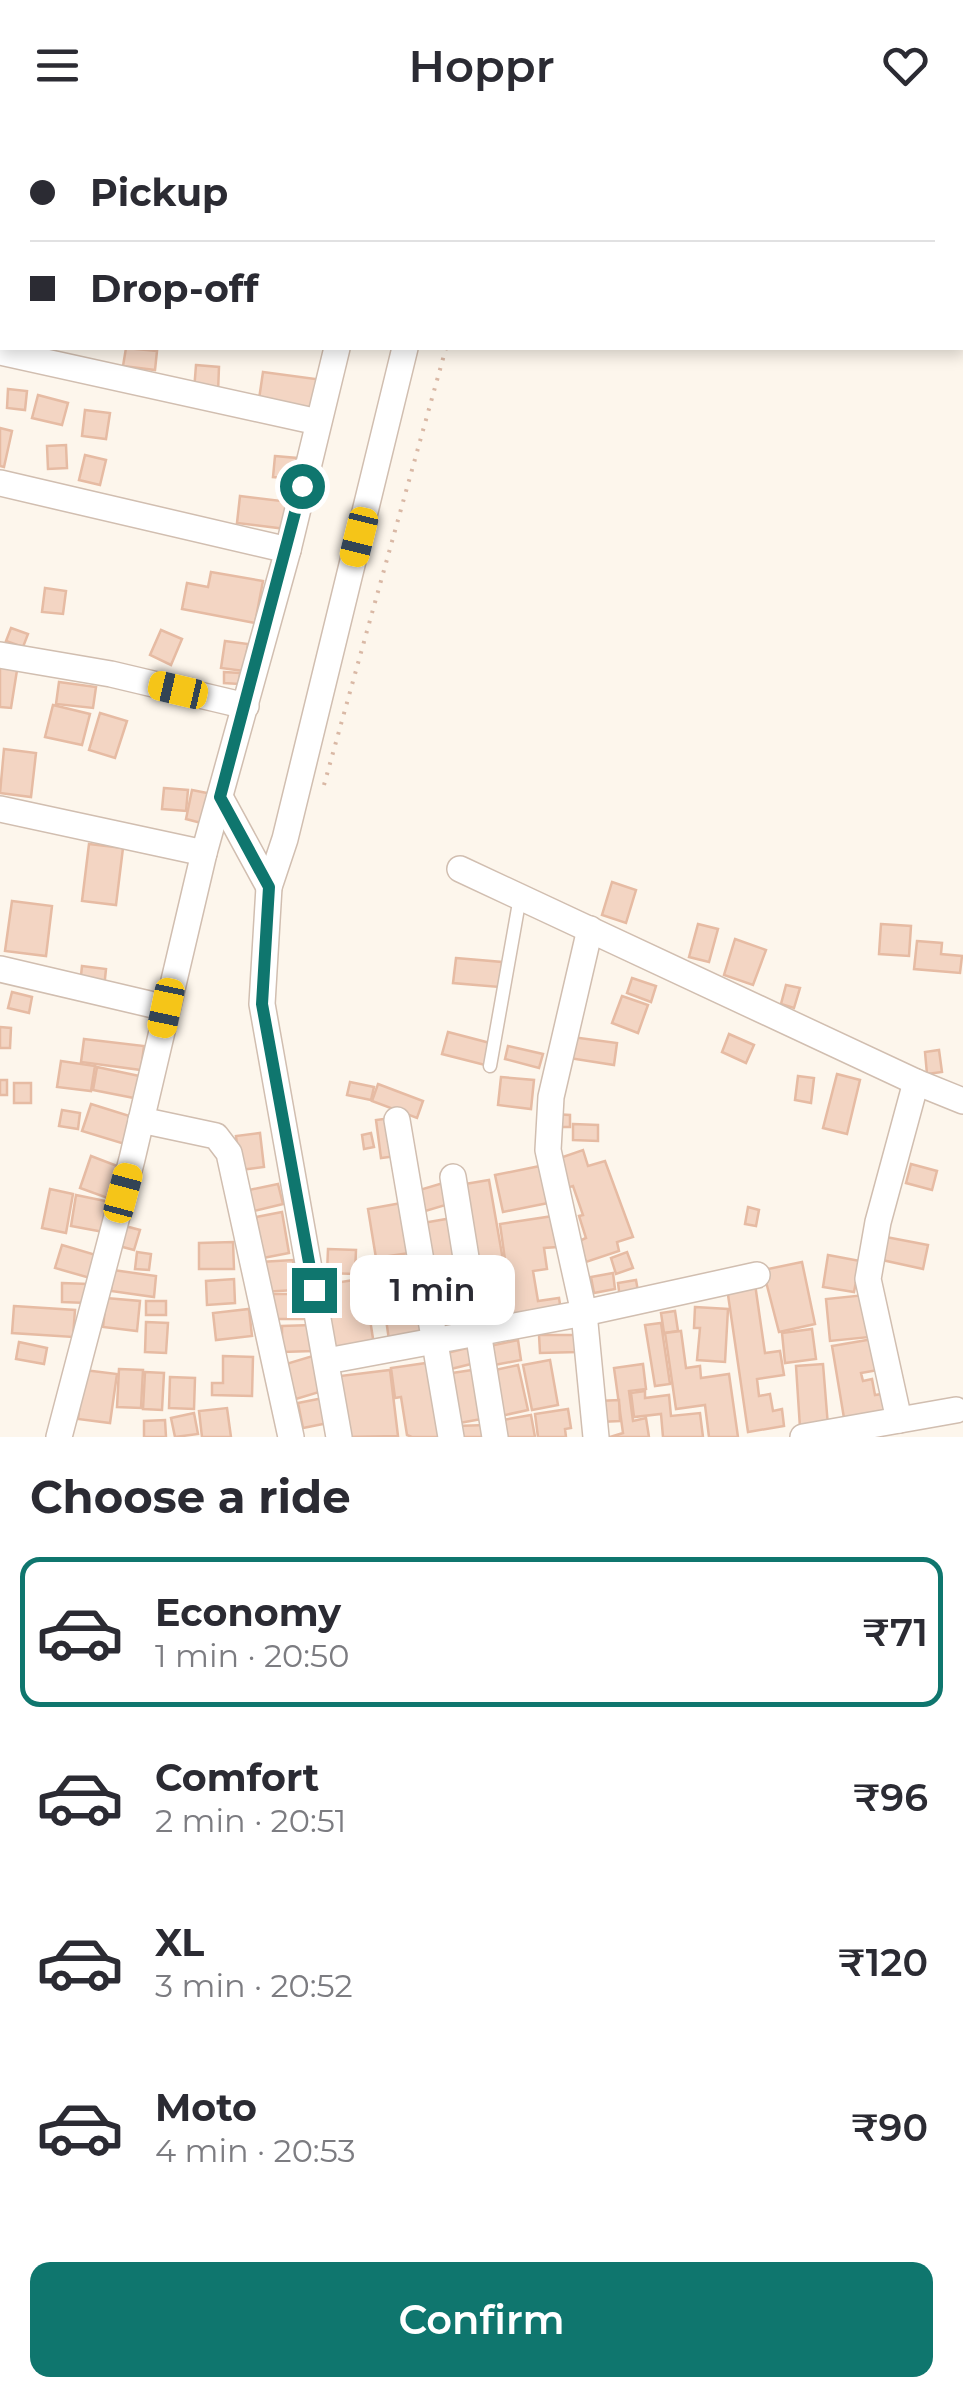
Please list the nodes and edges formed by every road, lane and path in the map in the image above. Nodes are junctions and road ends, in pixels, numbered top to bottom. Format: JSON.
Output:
{"nodes":[{"id":1,"x":336,"y":350,"type":"edge"},
{"id":2,"x":405,"y":350,"type":"edge"},
{"id":3,"x":445,"y":350,"type":"edge"},
{"id":4,"x":0,"y":352,"type":"edge"},
{"id":5,"x":318,"y":422,"type":"junction"},
{"id":6,"x":0,"y":483,"type":"edge"},
{"id":7,"x":288,"y":550,"type":"junction"},
{"id":8,"x":0,"y":654,"type":"edge"},
{"id":9,"x":246,"y":706,"type":"junction"},
{"id":10,"x":321,"y":796,"type":"dead end"},
{"id":11,"x":220,"y":797,"type":"junction"},
{"id":12,"x":0,"y":808,"type":"edge"},
{"id":13,"x":204,"y":853,"type":"junction"},
{"id":14,"x":460,"y":868,"type":"dead end"},
{"id":15,"x":269,"y":887,"type":"junction"},
{"id":16,"x":520,"y":897,"type":"junction"},
{"id":17,"x":590,"y":929,"type":"junction"},
{"id":18,"x":0,"y":969,"type":"edge"},
{"id":19,"x":166,"y":1008,"type":"junction"},
{"id":20,"x":490,"y":1066,"type":"dead end"},
{"id":21,"x":916,"y":1082,"type":"junction"},
{"id":22,"x":963,"y":1101,"type":"edge"},
{"id":23,"x":141,"y":1120,"type":"junction"},
{"id":24,"x":397,"y":1120,"type":"dead end"},
{"id":25,"x":453,"y":1178,"type":"dead end"},
{"id":26,"x":756,"y":1274,"type":"dead end"},
{"id":27,"x":584,"y":1313,"type":"junction"},
{"id":28,"x":476,"y":1332,"type":"junction"},
{"id":29,"x":433,"y":1341,"type":"junction"},
{"id":30,"x":326,"y":1361,"type":"junction"},
{"id":31,"x":956,"y":1410,"type":"dead end"},
{"id":32,"x":899,"y":1420,"type":"junction"},
{"id":33,"x":338,"y":1432,"type":"edge"},
{"id":34,"x":59,"y":1437,"type":"edge"},
{"id":35,"x":290,"y":1437,"type":"edge"},
{"id":36,"x":450,"y":1437,"type":"edge"},
{"id":37,"x":495,"y":1437,"type":"edge"},
{"id":38,"x":596,"y":1437,"type":"edge"},
{"id":39,"x":803,"y":1437,"type":"edge"}],
"edges":[{"from":1,"to":5,"type":"street"},
{"from":2,"to":15,"type":"street"},
{"from":3,"to":10,"type":"path"},
{"from":4,"to":5,"type":"street"},
{"from":5,"to":7,"type":"street"},
{"from":6,"to":7,"type":"street"},
{"from":7,"to":9,"type":"street"},
{"from":8,"to":9,"type":"street"},
{"from":9,"to":11,"type":"street"},
{"from":11,"to":13,"type":"street"},
{"from":11,"to":15,"type":"street"},
{"from":12,"to":13,"type":"street"},
{"from":13,"to":19,"type":"street"},
{"from":14,"to":16,"type":"street"},
{"from":15,"to":30,"type":"street"},
{"from":16,"to":17,"type":"street"},
{"from":16,"to":20,"type":"lane"},
{"from":17,"to":21,"type":"street"},
{"from":17,"to":27,"type":"street"},
{"from":18,"to":19,"type":"street"},
{"from":19,"to":23,"type":"street"},
{"from":21,"to":22,"type":"street"},
{"from":21,"to":32,"type":"street"},
{"from":23,"to":34,"type":"street"},
{"from":23,"to":35,"type":"street"},
{"from":24,"to":29,"type":"street"},
{"from":25,"to":28,"type":"street"},
{"from":26,"to":27,"type":"street"},
{"from":27,"to":28,"type":"street"},
{"from":27,"to":38,"type":"street"},
{"from":28,"to":29,"type":"street"},
{"from":28,"to":37,"type":"street"},
{"from":29,"to":30,"type":"street"},
{"from":29,"to":36,"type":"street"},
{"from":30,"to":33,"type":"street"},
{"from":31,"to":32,"type":"street"},
{"from":32,"to":39,"type":"street"},
{"from":33,"to":35,"type":"street"}]}
